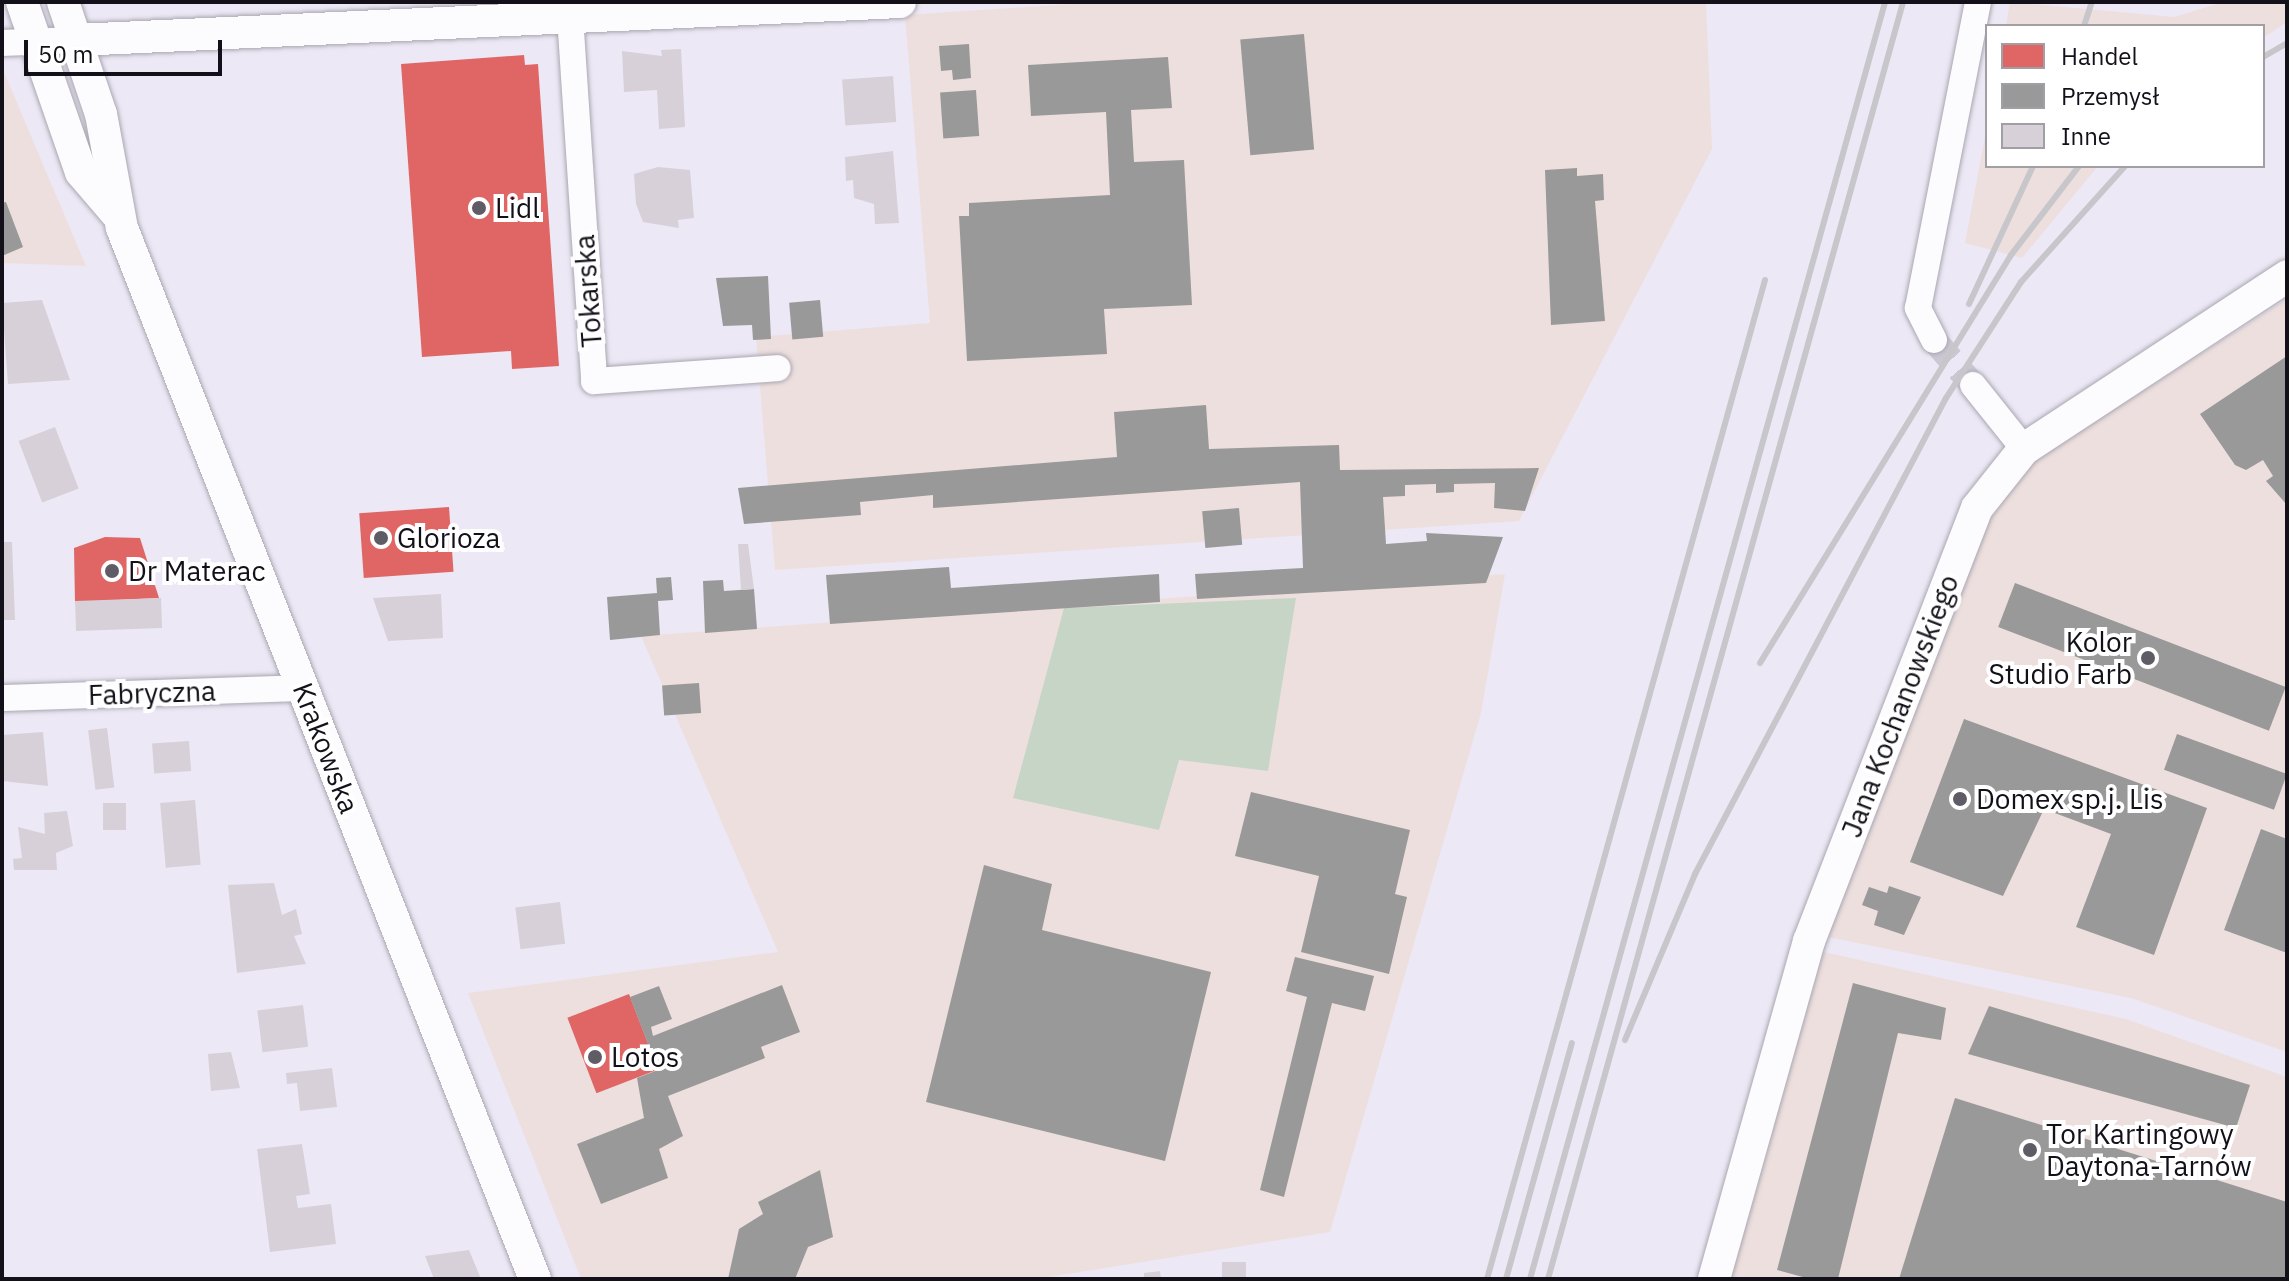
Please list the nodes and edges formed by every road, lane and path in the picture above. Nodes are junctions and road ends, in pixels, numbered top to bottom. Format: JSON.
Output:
{"nodes":[{"id":1,"x":22,"y":2,"type":"edge"},
{"id":2,"x":63,"y":2,"type":"edge"},
{"id":3,"x":900,"y":2,"type":"edge"},
{"id":4,"x":1978,"y":2,"type":"edge"},
{"id":5,"x":530,"y":10,"type":"edge"},
{"id":6,"x":570,"y":16,"type":"junction"},
{"id":7,"x":76,"y":40,"type":"junction"},
{"id":8,"x":2,"y":43,"type":"edge"},
{"id":9,"x":37,"y":43,"type":"junction"},
{"id":10,"x":118,"y":216,"type":"junction"},
{"id":11,"x":2287,"y":276,"type":"edge"},
{"id":12,"x":1934,"y":340,"type":"tunnel mouth"},
{"id":13,"x":778,"y":368,"type":"dead end"},
{"id":14,"x":1973,"y":385,"type":"tunnel mouth"},
{"id":15,"x":2024,"y":449,"type":"junction"},
{"id":16,"x":302,"y":688,"type":"junction"},
{"id":17,"x":2,"y":698,"type":"edge"},
{"id":18,"x":535,"y":1279,"type":"edge"},
{"id":19,"x":1714,"y":1279,"type":"edge"}],
"edges":[{"from":1,"to":9,"type":"street","name":"Krakowska"},
{"from":2,"to":7,"type":"street","name":"Krakowska"},
{"from":3,"to":6,"type":"street"},
{"from":4,"to":12,"type":"street"},
{"from":5,"to":6,"type":"street"},
{"from":5,"to":7,"type":"street"},
{"from":6,"to":13,"type":"street","name":"Tokarska"},
{"from":7,"to":9,"type":"street"},
{"from":7,"to":10,"type":"street","name":"Krakowska"},
{"from":8,"to":9,"type":"street"},
{"from":9,"to":10,"type":"street","name":"Krakowska"},
{"from":10,"to":16,"type":"street","name":"Krakowska"},
{"from":11,"to":15,"type":"street","name":"Jana Kochanowskiego"},
{"from":14,"to":15,"type":"street"},
{"from":15,"to":19,"type":"street","name":"Jana Kochanowskiego"},
{"from":16,"to":17,"type":"street","name":"Fabryczna"},
{"from":16,"to":18,"type":"street","name":"Krakowska"}]}
